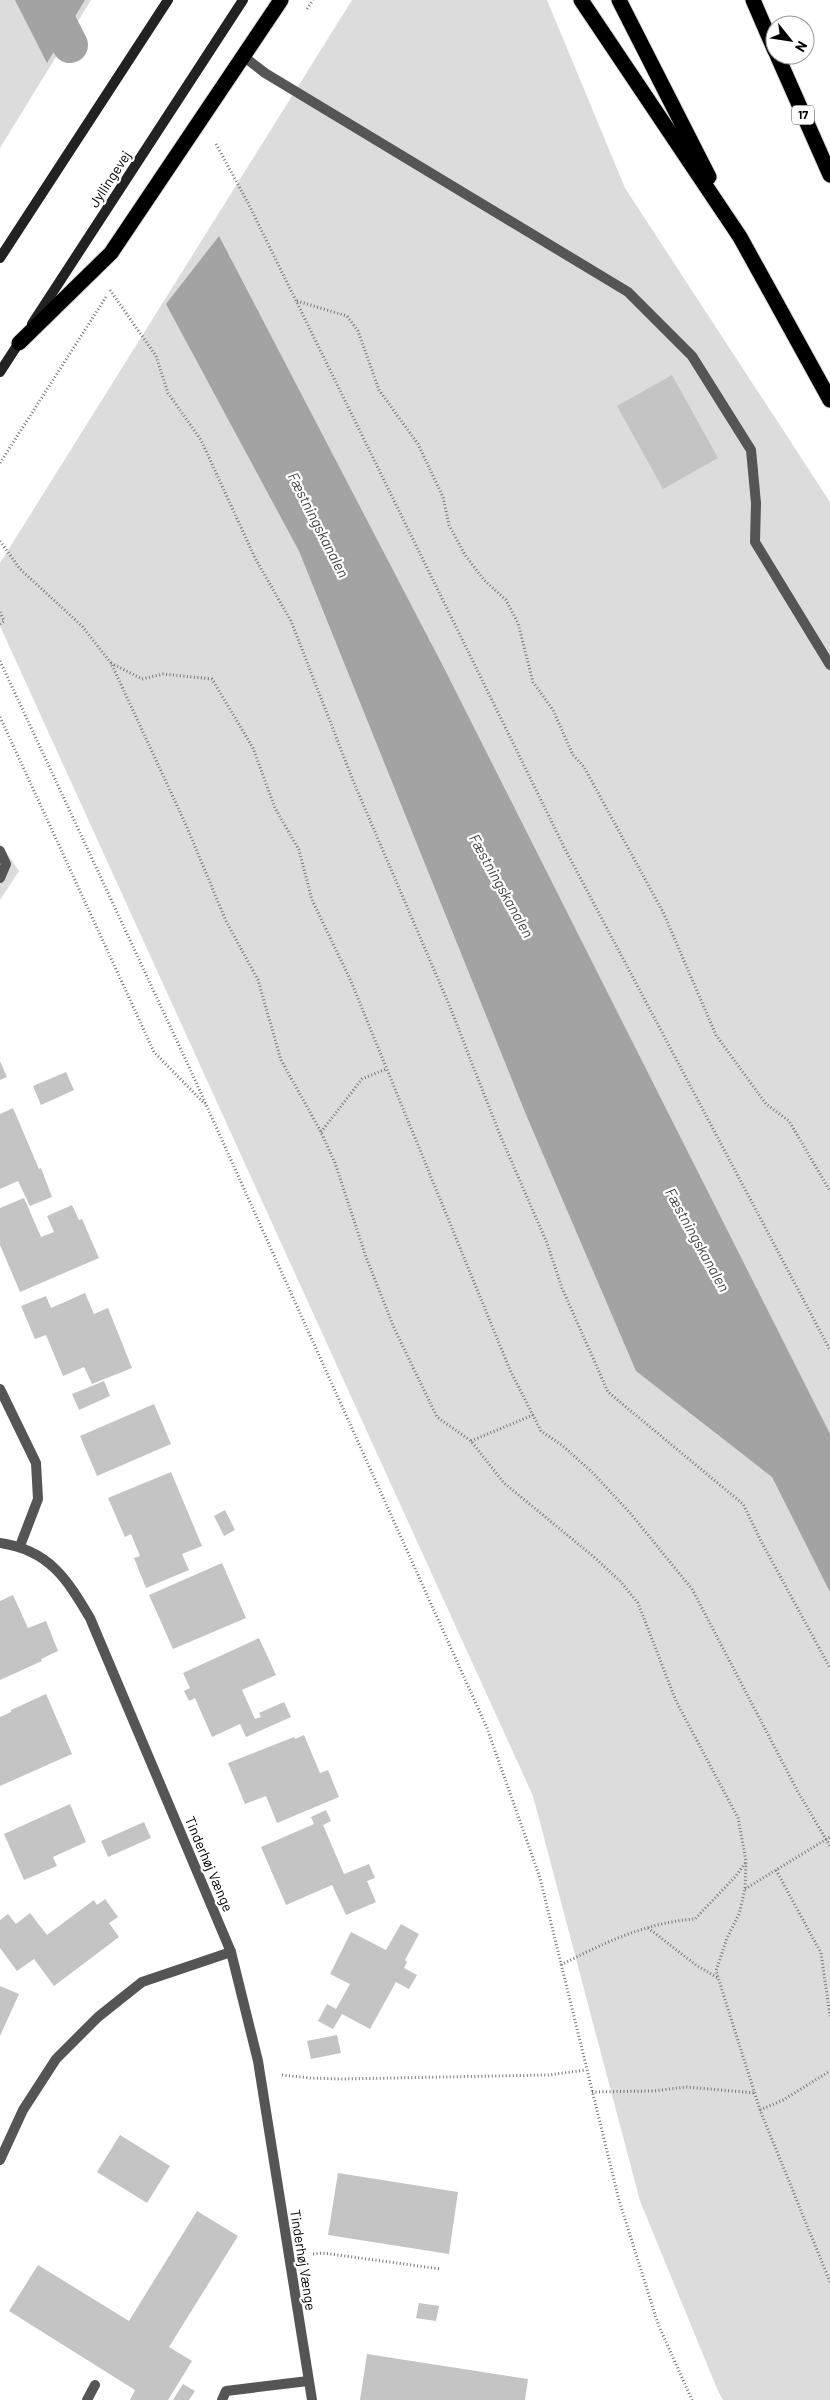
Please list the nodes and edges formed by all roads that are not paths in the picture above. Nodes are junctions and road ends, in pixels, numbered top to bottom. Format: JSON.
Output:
{"nodes":[{"id":1,"x":168,"y":0,"type":"edge"},
{"id":2,"x":243,"y":0,"type":"edge"},
{"id":3,"x":281,"y":0,"type":"edge"},
{"id":4,"x":581,"y":0,"type":"edge"},
{"id":5,"x":619,"y":0,"type":"edge"},
{"id":6,"x":753,"y":0,"type":"edge"},
{"id":7,"x":765,"y":28,"type":"edge"},
{"id":8,"x":243,"y":56,"type":"junction"},
{"id":9,"x":781,"y":65,"type":"edge"},
{"id":10,"x":830,"y":175,"type":"edge"},
{"id":11,"x":740,"y":238,"type":"junction"},
{"id":12,"x":0,"y":258,"type":"edge"},
{"id":13,"x":19,"y":343,"type":"junction"},
{"id":14,"x":0,"y":372,"type":"edge"},
{"id":15,"x":830,"y":400,"type":"edge"},
{"id":16,"x":830,"y":665,"type":"edge"},
{"id":17,"x":0,"y":851,"type":"edge"},
{"id":18,"x":0,"y":878,"type":"edge"},
{"id":19,"x":0,"y":1389,"type":"edge"},
{"id":20,"x":0,"y":1543,"type":"edge"},
{"id":21,"x":20,"y":1546,"type":"junction"},
{"id":22,"x":231,"y":1952,"type":"junction"},
{"id":23,"x":0,"y":2160,"type":"edge"},
{"id":24,"x":308,"y":2381,"type":"junction"},
{"id":25,"x":95,"y":2385,"type":"dead end"},
{"id":26,"x":87,"y":2400,"type":"edge"},
{"id":27,"x":222,"y":2400,"type":"edge"},
{"id":28,"x":312,"y":2400,"type":"edge"}],
"edges":[{"from":1,"to":12,"type":"street"},
{"from":2,"to":13,"type":"street","name":"Jyllingevej"},
{"from":3,"to":8,"type":"highway"},
{"from":4,"to":11,"type":"highway"},
{"from":5,"to":11,"type":"highway"},
{"from":6,"to":7,"type":"highway"},
{"from":8,"to":13,"type":"highway"},
{"from":8,"to":16,"type":"street"},
{"from":9,"to":10,"type":"highway","number":"17"},
{"from":11,"to":15,"type":"highway"},
{"from":13,"to":14,"type":"street","name":"Jyllingevej"},
{"from":17,"to":18,"type":"street"},
{"from":19,"to":21,"type":"street"},
{"from":20,"to":21,"type":"street"},
{"from":21,"to":22,"type":"street","name":"Tinderhøj Vænge"},
{"from":22,"to":23,"type":"street"},
{"from":22,"to":24,"type":"street","name":"Tinderhøj Vænge"},
{"from":24,"to":27,"type":"street"},
{"from":24,"to":28,"type":"street","name":"Tinderhøj Vænge"},
{"from":25,"to":26,"type":"street"}]}
